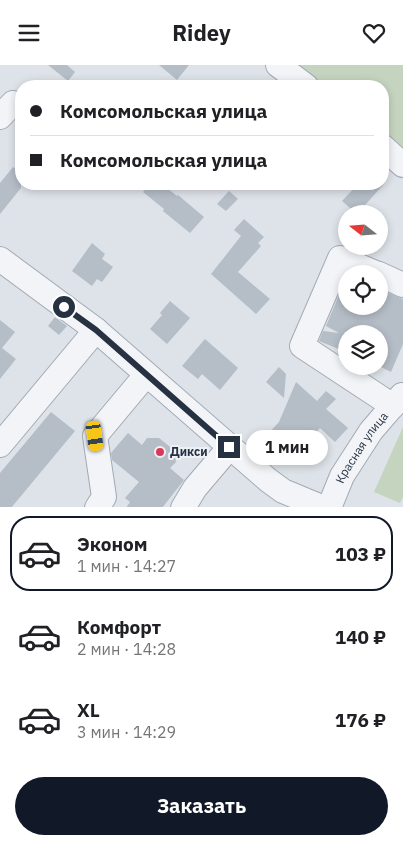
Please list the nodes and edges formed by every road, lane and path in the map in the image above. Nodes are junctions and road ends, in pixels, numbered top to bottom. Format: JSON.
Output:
{"nodes":[{"id":1,"x":278,"y":65,"type":"edge"},
{"id":2,"x":298,"y":80,"type":"edge"},
{"id":3,"x":389,"y":152,"type":"edge"},
{"id":4,"x":403,"y":165,"type":"edge"},
{"id":5,"x":0,"y":259,"type":"edge"},
{"id":6,"x":357,"y":265,"type":"edge"},
{"id":7,"x":388,"y":278,"type":"edge"},
{"id":8,"x":403,"y":285,"type":"edge"},
{"id":9,"x":96,"y":330,"type":"junction"},
{"id":10,"x":146,"y":375,"type":"junction"},
{"id":11,"x":398,"y":400,"type":"edge"},
{"id":12,"x":0,"y":445,"type":"edge"},
{"id":13,"x":229,"y":447,"type":"junction"},
{"id":14,"x":97,"y":507,"type":"edge"},
{"id":15,"x":183,"y":507,"type":"edge"},
{"id":16,"x":324,"y":507,"type":"edge"},
{"id":17,"x":328,"y":507,"type":"edge"}],
"edges":[{"from":1,"to":2,"type":"street"},
{"from":3,"to":4,"type":"street"},
{"from":5,"to":9,"type":"street"},
{"from":6,"to":11,"type":"street"},
{"from":7,"to":8,"type":"street"},
{"from":9,"to":10,"type":"street"},
{"from":9,"to":12,"type":"street"},
{"from":10,"to":13,"type":"street"},
{"from":10,"to":14,"type":"street"},
{"from":11,"to":17,"type":"street","name":"Красная улица"},
{"from":13,"to":15,"type":"street"},
{"from":13,"to":16,"type":"street"}]}
